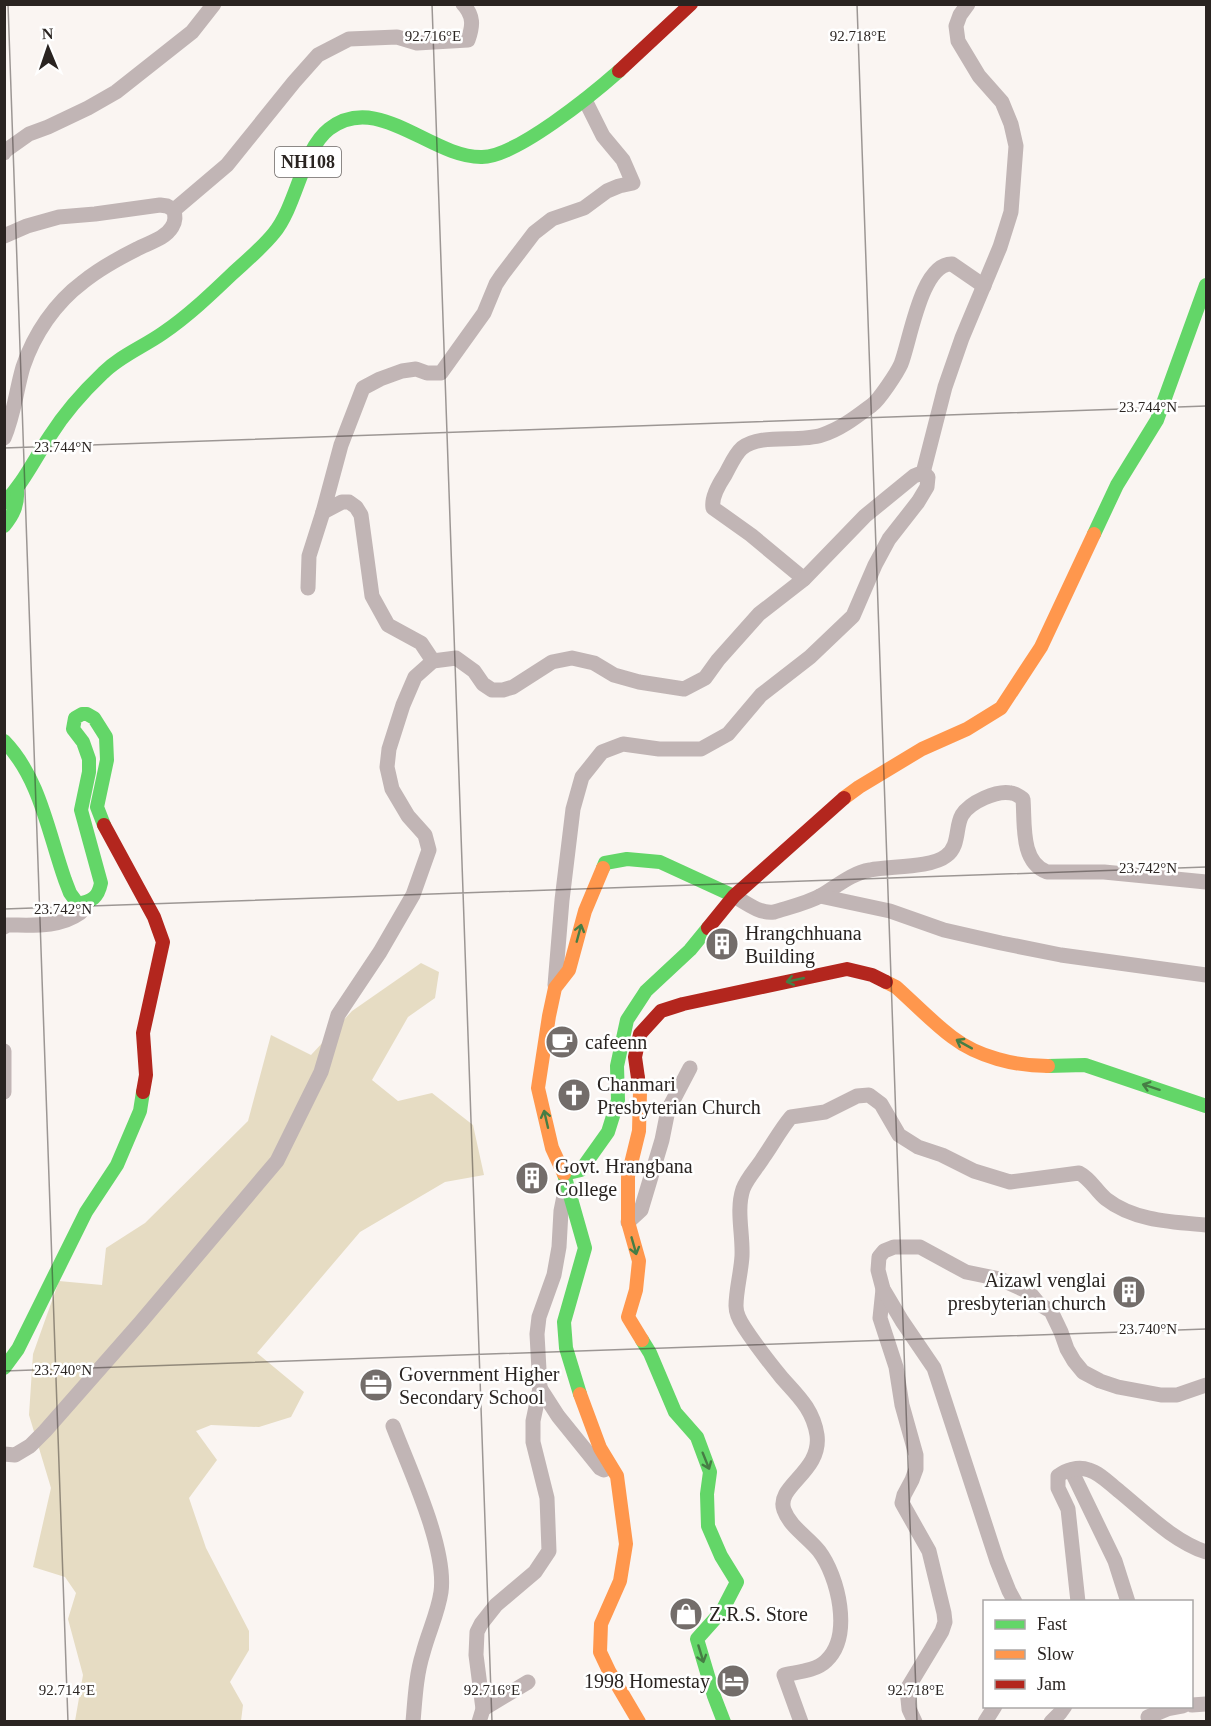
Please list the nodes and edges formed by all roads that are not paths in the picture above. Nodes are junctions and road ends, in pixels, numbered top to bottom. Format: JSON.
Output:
{"nodes":[{"id":1,"x":214,"y":4,"type":"edge"},
{"id":2,"x":463,"y":4,"type":"edge"},
{"id":3,"x":691,"y":4,"type":"edge"},
{"id":4,"x":968,"y":4,"type":"edge"},
{"id":5,"x":585,"y":100,"type":"junction"},
{"id":6,"x":5,"y":151,"type":"edge"},
{"id":7,"x":174,"y":210,"type":"junction"},
{"id":8,"x":4,"y":236,"type":"edge"},
{"id":9,"x":1206,"y":285,"type":"edge"},
{"id":10,"x":984,"y":286,"type":"junction"},
{"id":11,"x":4,"y":438,"type":"edge"},
{"id":12,"x":923,"y":473,"type":"junction"},
{"id":13,"x":17,"y":491,"type":"junction"},
{"id":14,"x":5,"y":502,"type":"edge"},
{"id":15,"x":323,"y":512,"type":"junction"},
{"id":16,"x":4,"y":526,"type":"edge"},
{"id":17,"x":804,"y":579,"type":"junction"},
{"id":18,"x":309,"y":588,"type":"dead end"},
{"id":19,"x":433,"y":661,"type":"junction"},
{"id":20,"x":4,"y":741,"type":"edge"},
{"id":21,"x":1206,"y":882,"type":"edge"},
{"id":22,"x":734,"y":896,"type":"junction"},
{"id":23,"x":820,"y":896,"type":"junction"},
{"id":24,"x":78,"y":904,"type":"junction"},
{"id":25,"x":4,"y":927,"type":"edge"},
{"id":26,"x":1206,"y":975,"type":"edge"},
{"id":27,"x":555,"y":988,"type":"junction"},
{"id":28,"x":4,"y":1051,"type":"edge"},
{"id":29,"x":690,"y":1068,"type":"dead end"},
{"id":30,"x":4,"y":1092,"type":"edge"},
{"id":31,"x":1206,"y":1106,"type":"edge"},
{"id":32,"x":566,"y":1179,"type":"junction"},
{"id":33,"x":628,"y":1222,"type":"junction"},
{"id":34,"x":1206,"y":1225,"type":"edge"},
{"id":35,"x":883,"y":1289,"type":"junction"},
{"id":36,"x":4,"y":1368,"type":"edge"},
{"id":37,"x":1206,"y":1385,"type":"edge"},
{"id":38,"x":540,"y":1388,"type":"junction"},
{"id":39,"x":393,"y":1426,"type":"dead end"},
{"id":40,"x":4,"y":1454,"type":"edge"},
{"id":41,"x":612,"y":1469,"type":"junction"},
{"id":42,"x":1071,"y":1470,"type":"junction"},
{"id":43,"x":1206,"y":1552,"type":"edge"},
{"id":44,"x":1014,"y":1600,"type":"edge"},
{"id":45,"x":1078,"y":1600,"type":"edge"},
{"id":46,"x":1127,"y":1600,"type":"edge"},
{"id":47,"x":528,"y":1682,"type":"dead end"},
{"id":48,"x":994,"y":1708,"type":"edge"},
{"id":49,"x":1064,"y":1708,"type":"edge"},
{"id":50,"x":1175,"y":1708,"type":"edge"},
{"id":51,"x":481,"y":1715,"type":"edge"},
{"id":52,"x":1148,"y":1715,"type":"edge"},
{"id":53,"x":413,"y":1722,"type":"edge"},
{"id":54,"x":639,"y":1722,"type":"edge"},
{"id":55,"x":724,"y":1722,"type":"edge"},
{"id":56,"x":801,"y":1722,"type":"edge"},
{"id":57,"x":915,"y":1722,"type":"edge"},
{"id":58,"x":985,"y":1722,"type":"edge"},
{"id":59,"x":1051,"y":1722,"type":"edge"}],
"edges":[{"from":1,"to":6,"type":"street"},
{"from":2,"to":7,"type":"street"},
{"from":3,"to":5,"type":"main road","number":"NH108"},
{"from":4,"to":10,"type":"street"},
{"from":5,"to":13,"type":"main road","number":"NH108"},
{"from":5,"to":15,"type":"street"},
{"from":7,"to":8,"type":"street"},
{"from":7,"to":11,"type":"street"},
{"from":9,"to":22,"type":"main road"},
{"from":10,"to":12,"type":"street"},
{"from":10,"to":17,"type":"street"},
{"from":12,"to":17,"type":"street"},
{"from":12,"to":27,"type":"street"},
{"from":13,"to":14,"type":"main road","number":"NH108"},
{"from":13,"to":16,"type":"main road"},
{"from":15,"to":18,"type":"street"},
{"from":15,"to":19,"type":"street"},
{"from":17,"to":19,"type":"street"},
{"from":19,"to":40,"type":"street"},
{"from":20,"to":24,"type":"main road"},
{"from":21,"to":23,"type":"street"},
{"from":22,"to":23,"type":"street"},
{"from":27,"to":22,"type":"main road","one_way":true},
{"from":22,"to":32,"type":"main road"},
{"from":23,"to":26,"type":"street"},
{"from":24,"to":25,"type":"street"},
{"from":24,"to":36,"type":"main road"},
{"from":32,"to":27,"type":"main road","one_way":true},
{"from":28,"to":30,"type":"street"},
{"from":29,"to":33,"type":"street"},
{"from":31,"to":33,"type":"main road","one_way":true},
{"from":32,"to":38,"type":"street"},
{"from":32,"to":41,"type":"main road"},
{"from":33,"to":55,"type":"main road","one_way":true},
{"from":34,"to":56,"type":"street"},
{"from":35,"to":37,"type":"street"},
{"from":35,"to":44,"type":"street"},
{"from":35,"to":57,"type":"street"},
{"from":38,"to":41,"type":"street"},
{"from":38,"to":51,"type":"street"},
{"from":39,"to":53,"type":"street"},
{"from":41,"to":54,"type":"main road"},
{"from":42,"to":43,"type":"street"},
{"from":42,"to":45,"type":"street"},
{"from":42,"to":46,"type":"street"},
{"from":47,"to":51,"type":"street"},
{"from":48,"to":58,"type":"street"},
{"from":49,"to":59,"type":"street"},
{"from":50,"to":52,"type":"street"}]}
